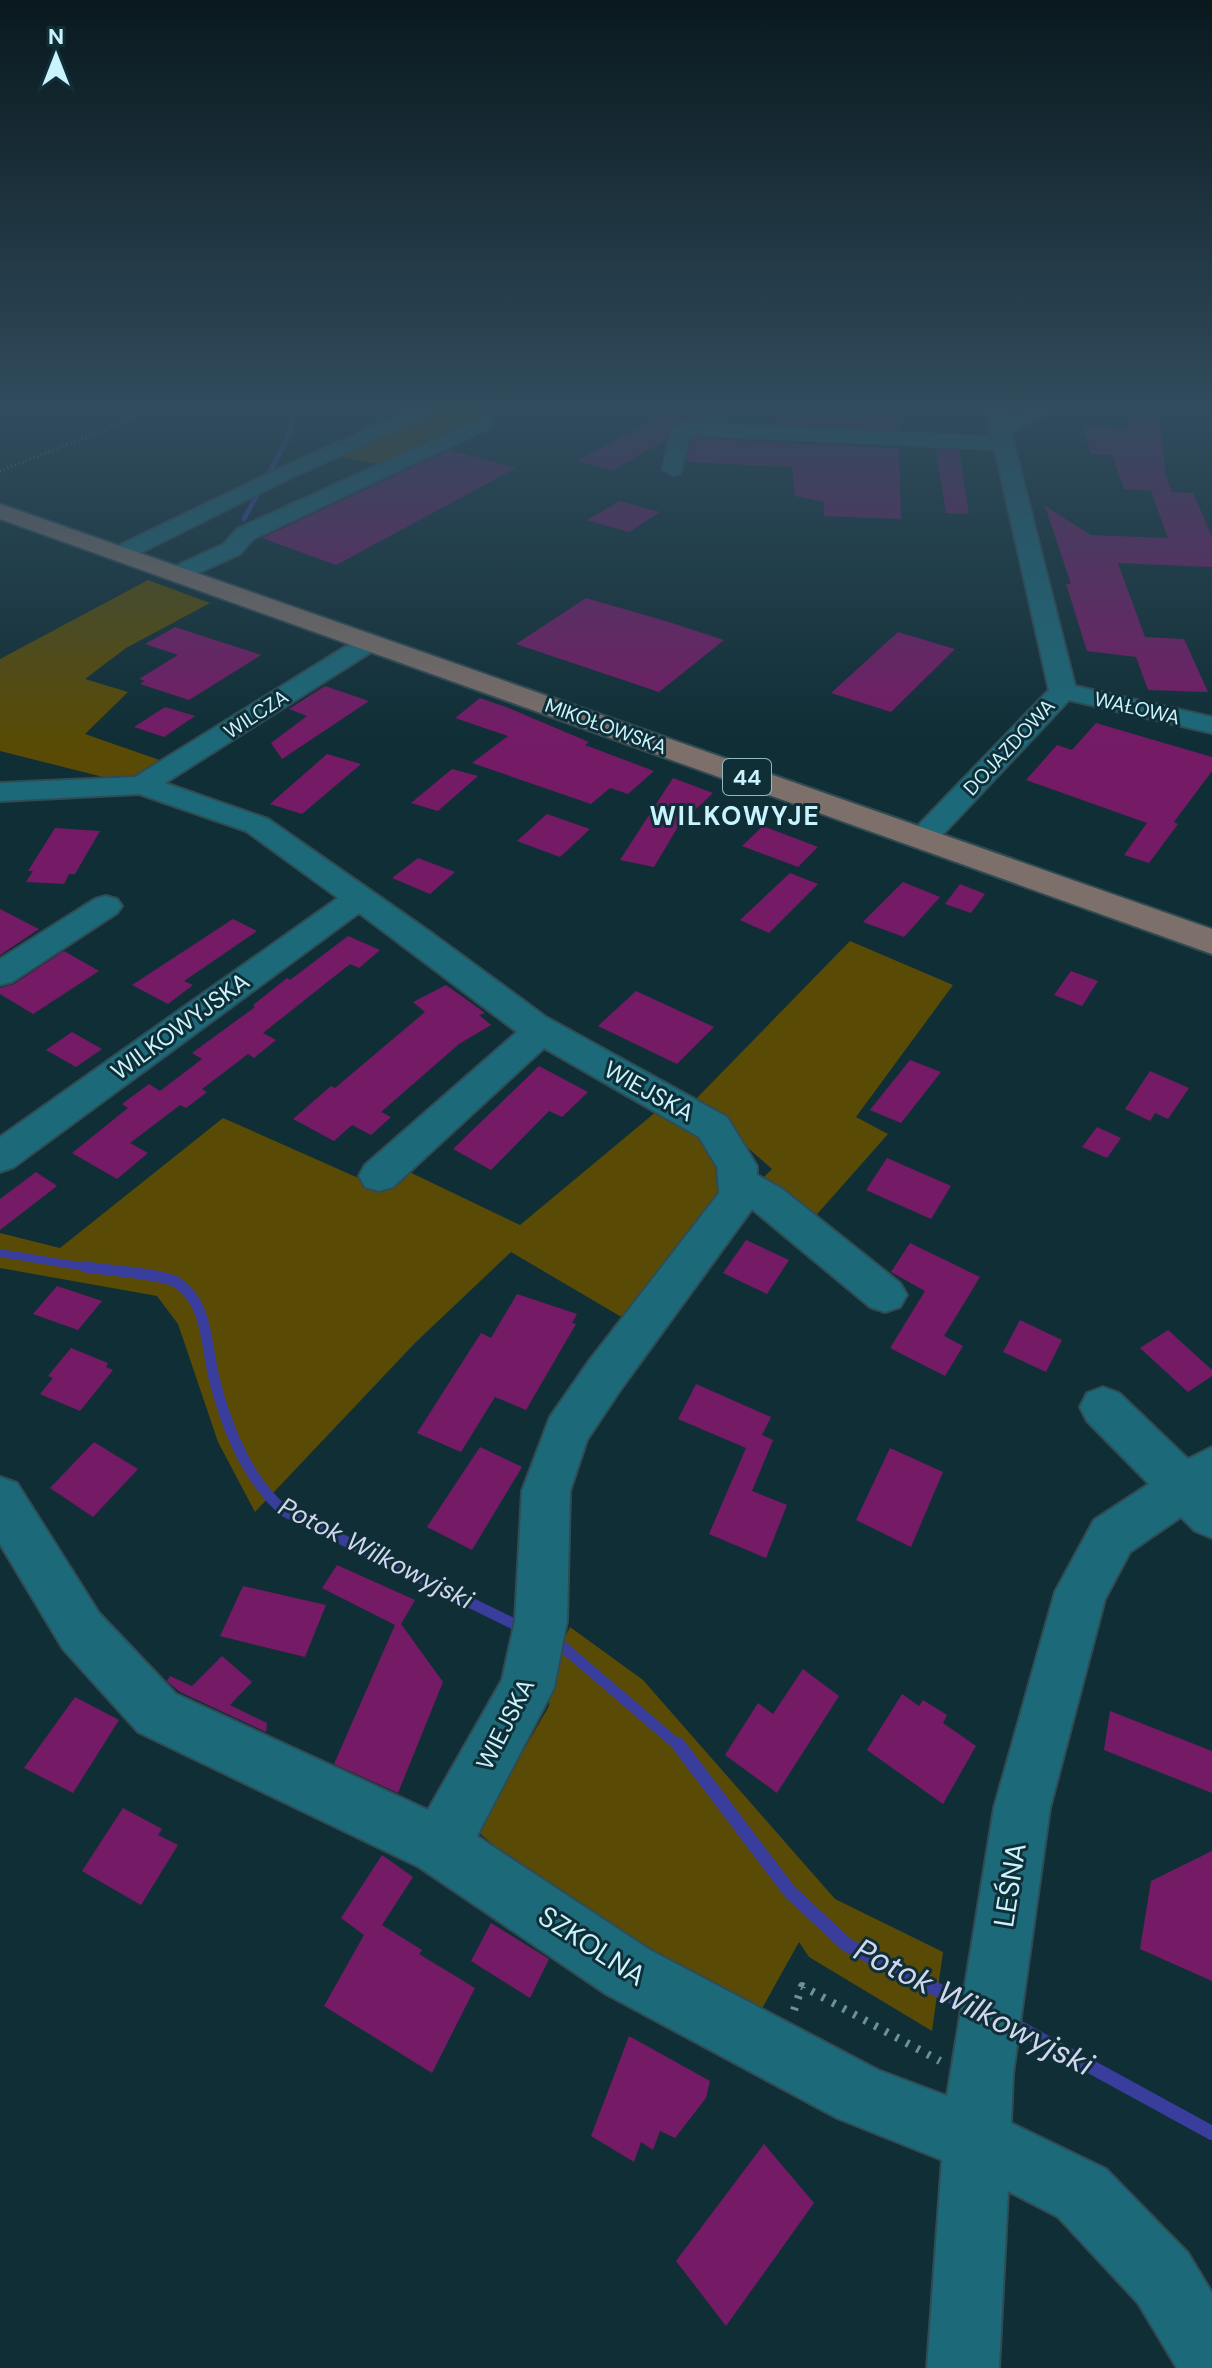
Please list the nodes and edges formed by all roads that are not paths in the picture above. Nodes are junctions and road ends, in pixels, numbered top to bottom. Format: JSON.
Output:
{"nodes":[{"id":1,"x":27,"y":521,"type":"edge"},
{"id":2,"x":188,"y":521,"type":"edge"},
{"id":3,"x":274,"y":521,"type":"edge"},
{"id":4,"x":1023,"y":521,"type":"edge"},
{"id":5,"x":120,"y":554,"type":"junction"},
{"id":6,"x":177,"y":574,"type":"junction"},
{"id":7,"x":370,"y":642,"type":"junction"},
{"id":8,"x":1063,"y":691,"type":"junction"},
{"id":9,"x":1212,"y":725,"type":"edge"},
{"id":10,"x":142,"y":785,"type":"junction"},
{"id":11,"x":0,"y":792,"type":"edge"},
{"id":12,"x":922,"y":839,"type":"junction"},
{"id":13,"x":361,"y":899,"type":"junction"},
{"id":14,"x":106,"y":906,"type":"dead end"},
{"id":15,"x":1212,"y":942,"type":"edge"},
{"id":16,"x":0,"y":974,"type":"edge"},
{"id":17,"x":541,"y":1030,"type":"junction"},
{"id":18,"x":0,"y":1157,"type":"edge"},
{"id":19,"x":379,"y":1176,"type":"dead end"},
{"id":20,"x":738,"y":1183,"type":"junction"},
{"id":21,"x":885,"y":1295,"type":"dead end"},
{"id":22,"x":1103,"y":1407,"type":"dead end"},
{"id":23,"x":1202,"y":1491,"type":"edge"},
{"id":24,"x":0,"y":1499,"type":"edge"},
{"id":25,"x":440,"y":1846,"type":"junction"},
{"id":26,"x":975,"y":2140,"type":"junction"},
{"id":27,"x":1212,"y":2359,"type":"edge"},
{"id":28,"x":963,"y":2368,"type":"edge"}],
"edges":[{"from":1,"to":5,"type":"main road","name":"MIKOŁOWSKA","number":"44"},
{"from":2,"to":5,"type":"street"},
{"from":3,"to":6,"type":"street"},
{"from":4,"to":8,"type":"street","name":"DOJAZDOWA"},
{"from":5,"to":6,"type":"main road","name":"MIKOŁOWSKA","number":"44"},
{"from":6,"to":7,"type":"main road","name":"MIKOŁOWSKA","number":"44"},
{"from":7,"to":10,"type":"street","name":"WILCZA"},
{"from":7,"to":12,"type":"main road","name":"MIKOŁOWSKA","number":"44"},
{"from":8,"to":9,"type":"street","name":"WAŁOWA"},
{"from":8,"to":12,"type":"street","name":"DOJAZDOWA"},
{"from":10,"to":11,"type":"street","name":"WIEJSKA"},
{"from":10,"to":13,"type":"street","name":"WIEJSKA"},
{"from":12,"to":15,"type":"main road","name":"MIKOŁOWSKA","number":"44"},
{"from":13,"to":17,"type":"street","name":"WIEJSKA"},
{"from":13,"to":18,"type":"street","name":"WILKOWYJSKA"},
{"from":14,"to":16,"type":"street"},
{"from":17,"to":19,"type":"street"},
{"from":17,"to":20,"type":"street","name":"WIEJSKA"},
{"from":20,"to":21,"type":"street"},
{"from":20,"to":25,"type":"street","name":"WIEJSKA"},
{"from":22,"to":23,"type":"street"},
{"from":23,"to":26,"type":"street","name":"LEŚNA"},
{"from":24,"to":25,"type":"street","name":"SZKOLNA"},
{"from":25,"to":26,"type":"street","name":"SZKOLNA"},
{"from":26,"to":27,"type":"street","name":"SZKOLNA"},
{"from":26,"to":28,"type":"street","name":"LEŚNA"}]}
